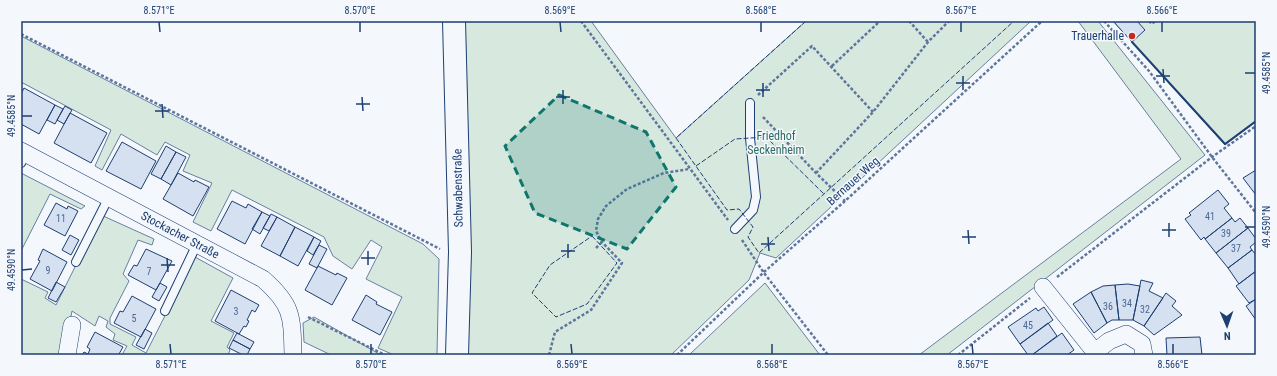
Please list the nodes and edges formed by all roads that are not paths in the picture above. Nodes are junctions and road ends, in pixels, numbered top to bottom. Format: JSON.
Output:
{"nodes":[{"id":1,"x":454,"y":21,"type":"edge"},
{"id":2,"x":750,"y":103,"type":"road end"},
{"id":3,"x":23,"y":156,"type":"edge"},
{"id":4,"x":109,"y":197,"type":"junction"},
{"id":5,"x":735,"y":229,"type":"road end"},
{"id":6,"x":198,"y":244,"type":"junction"},
{"id":7,"x":76,"y":262,"type":"dead end"},
{"id":8,"x":1043,"y":287,"type":"road end"},
{"id":9,"x":164,"y":311,"type":"dead end"},
{"id":10,"x":72,"y":325,"type":"dead end"},
{"id":11,"x":1096,"y":353,"type":"edge"},
{"id":12,"x":67,"y":355,"type":"edge"},
{"id":13,"x":293,"y":355,"type":"edge"},
{"id":14,"x":457,"y":355,"type":"edge"},
{"id":15,"x":1144,"y":355,"type":"edge"}],
"edges":[{"from":1,"to":14,"type":"street","name":"Schwabenstraße"},
{"from":2,"to":5,"type":"lane"},
{"from":3,"to":4,"type":"street","name":"Stockacher Straße"},
{"from":4,"to":6,"type":"street","name":"Stockacher Straße"},
{"from":4,"to":7,"type":"lane"},
{"from":6,"to":9,"type":"lane"},
{"from":6,"to":13,"type":"street","name":"Stockacher Straße"},
{"from":8,"to":11,"type":"street"},
{"from":10,"to":12,"type":"street"},
{"from":11,"to":15,"type":"street"}]}
